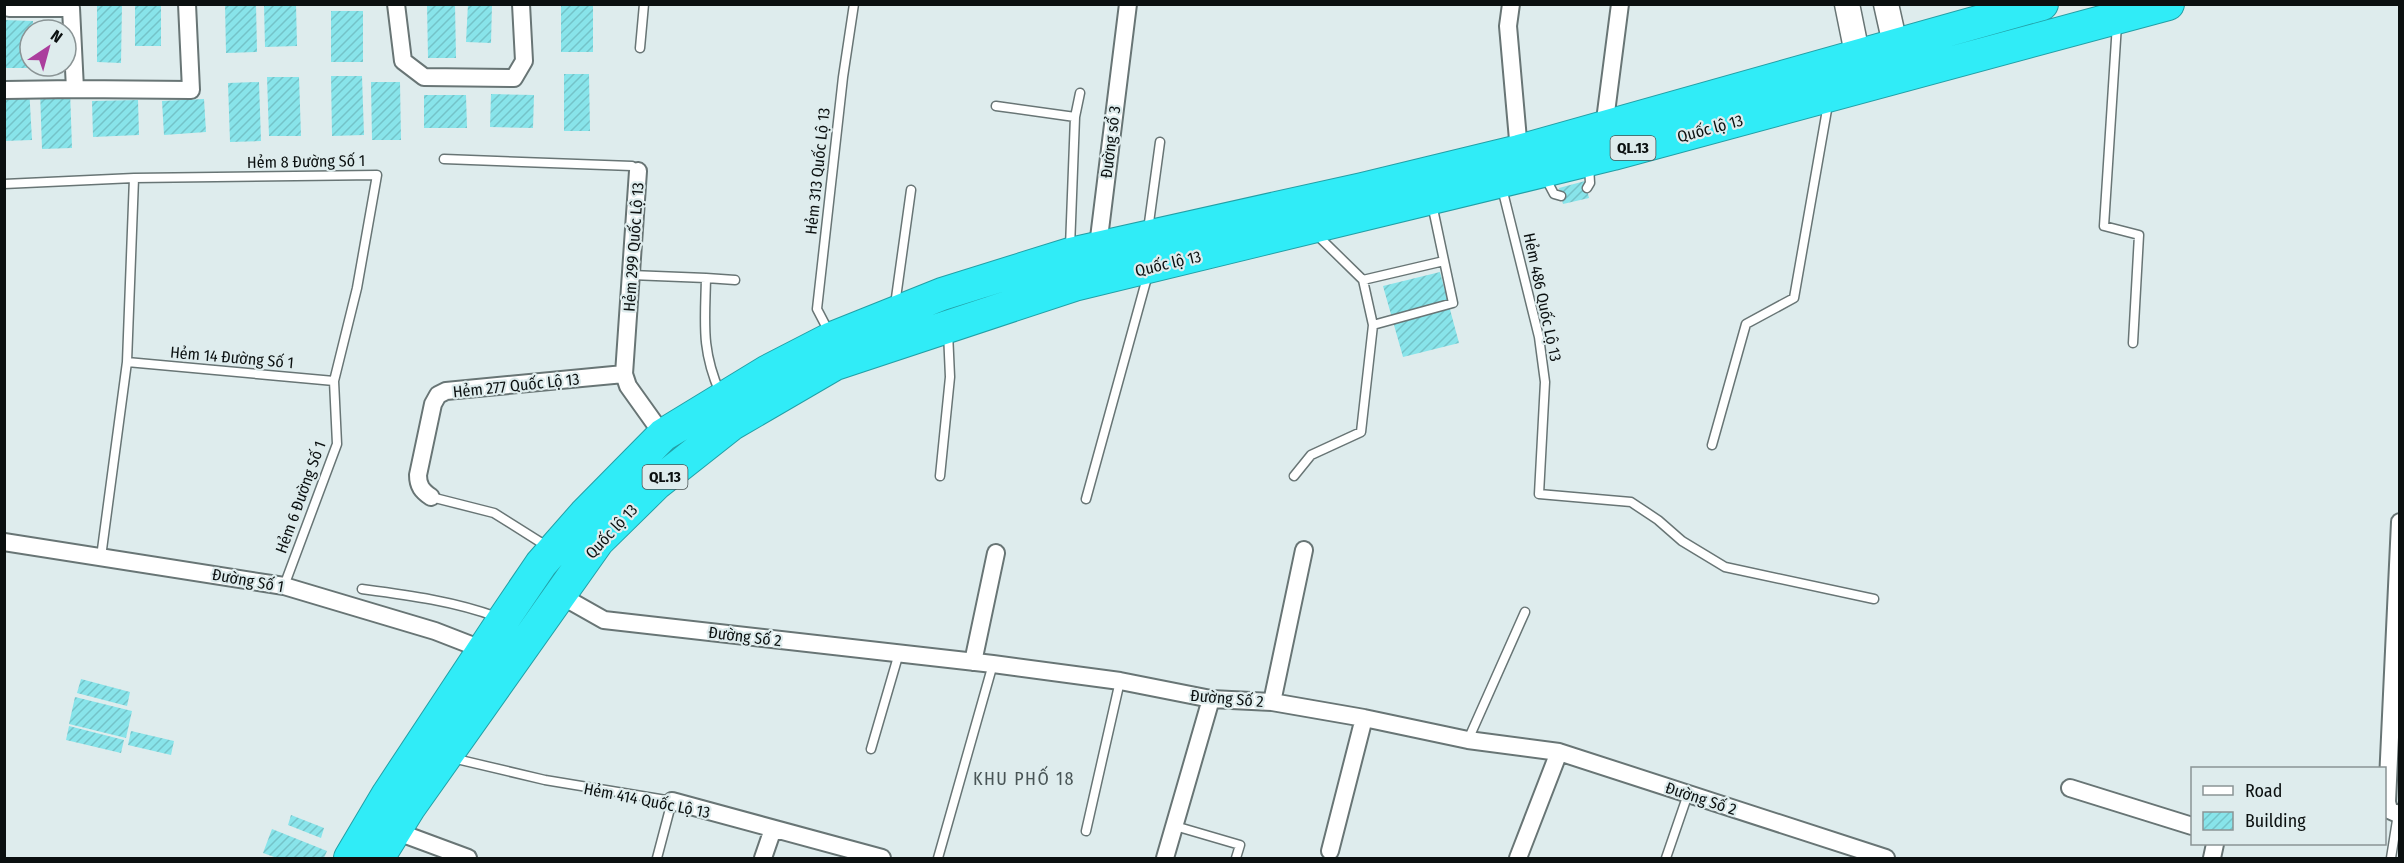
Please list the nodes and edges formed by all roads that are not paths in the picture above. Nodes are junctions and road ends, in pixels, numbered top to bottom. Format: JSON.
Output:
{"nodes":[{"id":1,"x":187,"y":4,"type":"edge"},
{"id":2,"x":396,"y":4,"type":"edge"},
{"id":3,"x":520,"y":4,"type":"edge"},
{"id":4,"x":644,"y":4,"type":"edge"},
{"id":5,"x":854,"y":4,"type":"edge"},
{"id":6,"x":1128,"y":4,"type":"edge"},
{"id":7,"x":1511,"y":4,"type":"edge"},
{"id":8,"x":1620,"y":4,"type":"edge"},
{"id":9,"x":1848,"y":4,"type":"edge"},
{"id":10,"x":1886,"y":4,"type":"edge"},
{"id":11,"x":2042,"y":4,"type":"edge"},
{"id":12,"x":2168,"y":4,"type":"edge"},
{"id":13,"x":9,"y":8,"type":"dead end"},
{"id":14,"x":2117,"y":18,"type":"junction"},
{"id":15,"x":1895,"y":46,"type":"junction"},
{"id":16,"x":640,"y":48,"type":"dead end"},
{"id":17,"x":1861,"y":71,"type":"junction"},
{"id":18,"x":1903,"y":76,"type":"junction"},
{"id":19,"x":75,"y":89,"type":"junction"},
{"id":20,"x":5,"y":90,"type":"edge"},
{"id":21,"x":1080,"y":93,"type":"dead end"},
{"id":22,"x":1830,"y":95,"type":"junction"},
{"id":23,"x":996,"y":106,"type":"dead end"},
{"id":24,"x":1075,"y":117,"type":"junction"},
{"id":25,"x":1604,"y":128,"type":"junction"},
{"id":26,"x":1160,"y":142,"type":"dead end"},
{"id":27,"x":1518,"y":151,"type":"junction"},
{"id":28,"x":444,"y":159,"type":"dead end"},
{"id":29,"x":638,"y":171,"type":"joint"},
{"id":30,"x":1542,"y":172,"type":"junction"},
{"id":31,"x":134,"y":178,"type":"junction"},
{"id":32,"x":1500,"y":182,"type":"junction"},
{"id":33,"x":4,"y":184,"type":"edge"},
{"id":34,"x":910,"y":190,"type":"dead end"},
{"id":35,"x":1561,"y":196,"type":"dead end"},
{"id":36,"x":1431,"y":198,"type":"junction"},
{"id":37,"x":1310,"y":228,"type":"junction"},
{"id":38,"x":1147,"y":236,"type":"junction"},
{"id":39,"x":1083,"y":250,"type":"junction"},
{"id":40,"x":1444,"y":261,"type":"junction"},
{"id":41,"x":1149,"y":268,"type":"junction"},
{"id":42,"x":631,"y":274,"type":"junction"},
{"id":43,"x":706,"y":278,"type":"junction"},
{"id":44,"x":1096,"y":279,"type":"junction"},
{"id":45,"x":735,"y":280,"type":"dead end"},
{"id":46,"x":1363,"y":280,"type":"junction"},
{"id":47,"x":894,"y":312,"type":"junction"},
{"id":48,"x":948,"y":325,"type":"junction"},
{"id":49,"x":1373,"y":325,"type":"junction"},
{"id":50,"x":832,"y":338,"type":"junction"},
{"id":51,"x":2133,"y":344,"type":"dead end"},
{"id":52,"x":127,"y":362,"type":"junction"},
{"id":53,"x":624,"y":374,"type":"junction"},
{"id":54,"x":333,"y":381,"type":"junction"},
{"id":55,"x":723,"y":399,"type":"junction"},
{"id":56,"x":663,"y":435,"type":"junction"},
{"id":57,"x":1713,"y":445,"type":"dead end"},
{"id":58,"x":940,"y":476,"type":"dead end"},
{"id":59,"x":1294,"y":476,"type":"dead end"},
{"id":60,"x":431,"y":497,"type":"joint"},
{"id":61,"x":1086,"y":499,"type":"dead end"},
{"id":62,"x":2400,"y":522,"type":"edge"},
{"id":63,"x":4,"y":542,"type":"edge"},
{"id":64,"x":553,"y":550,"type":"junction"},
{"id":65,"x":1304,"y":550,"type":"dead end"},
{"id":66,"x":996,"y":552,"type":"dead end"},
{"id":67,"x":101,"y":557,"type":"junction"},
{"id":68,"x":284,"y":586,"type":"junction"},
{"id":69,"x":362,"y":589,"type":"dead end"},
{"id":70,"x":558,"y":594,"type":"junction"},
{"id":71,"x":1874,"y":599,"type":"dead end"},
{"id":72,"x":1525,"y":612,"type":"dead end"},
{"id":73,"x":503,"y":620,"type":"junction"},
{"id":74,"x":2398,"y":623,"type":"edge"},
{"id":75,"x":484,"y":650,"type":"junction"},
{"id":76,"x":899,"y":653,"type":"junction"},
{"id":77,"x":973,"y":662,"type":"junction"},
{"id":78,"x":993,"y":664,"type":"junction"},
{"id":79,"x":1120,"y":681,"type":"junction"},
{"id":80,"x":1211,"y":699,"type":"junction"},
{"id":81,"x":1272,"y":702,"type":"junction"},
{"id":82,"x":1364,"y":718,"type":"junction"},
{"id":83,"x":1468,"y":740,"type":"junction"},
{"id":84,"x":871,"y":749,"type":"dead end"},
{"id":85,"x":1559,"y":752,"type":"junction"},
{"id":86,"x":446,"y":757,"type":"junction"},
{"id":87,"x":2070,"y":788,"type":"dead end"},
{"id":88,"x":1688,"y":794,"type":"junction"},
{"id":89,"x":672,"y":801,"type":"junction"},
{"id":90,"x":2399,"y":814,"type":"edge"},
{"id":91,"x":2191,"y":825,"type":"edge"},
{"id":92,"x":1175,"y":826,"type":"junction"},
{"id":93,"x":773,"y":829,"type":"junction"},
{"id":94,"x":395,"y":831,"type":"junction"},
{"id":95,"x":1086,"y":831,"type":"dead end"},
{"id":96,"x":1330,"y":851,"type":"dead end"},
{"id":97,"x":350,"y":858,"type":"edge"},
{"id":98,"x":378,"y":858,"type":"edge"},
{"id":99,"x":468,"y":858,"type":"edge"},
{"id":100,"x":657,"y":858,"type":"edge"},
{"id":101,"x":763,"y":858,"type":"edge"},
{"id":102,"x":882,"y":858,"type":"edge"},
{"id":103,"x":938,"y":858,"type":"edge"},
{"id":104,"x":1165,"y":858,"type":"edge"},
{"id":105,"x":1236,"y":858,"type":"edge"},
{"id":106,"x":1518,"y":858,"type":"edge"},
{"id":107,"x":1666,"y":858,"type":"edge"},
{"id":108,"x":1886,"y":858,"type":"edge"},
{"id":109,"x":2391,"y":858,"type":"edge"}],
"edges":[{"from":1,"to":19,"type":"street"},
{"from":2,"to":3,"type":"street"},
{"from":4,"to":16,"type":"lane"},
{"from":5,"to":50,"type":"lane","name":"Hẻm 313 Quốc Lộ 13"},
{"from":6,"to":39,"type":"street","name":"Đường sổ 3"},
{"from":7,"to":27,"type":"street"},
{"from":8,"to":25,"type":"street"},
{"from":9,"to":17,"type":"street"},
{"from":10,"to":15,"type":"street"},
{"from":11,"to":15,"type":"highway","name":"Quốc lộ 13","number":"QL.13"},
{"from":12,"to":14,"type":"highway","name":"Quốc lộ 13","number":"QL.13"},
{"from":13,"to":19,"type":"street"},
{"from":14,"to":18,"type":"highway","name":"Quốc lộ 13","number":"QL.13"},
{"from":14,"to":51,"type":"lane"},
{"from":15,"to":17,"type":"highway","name":"Quốc lộ 13","number":"QL.13"},
{"from":15,"to":18,"type":"street"},
{"from":17,"to":18,"type":"highway","name":"Quốc lộ 13","number":"QL.13"},
{"from":17,"to":22,"type":"highway","name":"Quốc lộ 13","number":"QL.13"},
{"from":17,"to":25,"type":"highway","name":"Quốc lộ 13","number":"QL.13"},
{"from":19,"to":20,"type":"street"},
{"from":21,"to":24,"type":"lane"},
{"from":22,"to":30,"type":"highway","name":"Quốc lộ 13","number":"QL.13"},
{"from":22,"to":57,"type":"lane"},
{"from":23,"to":24,"type":"lane"},
{"from":24,"to":39,"type":"lane"},
{"from":25,"to":27,"type":"highway","name":"Quốc lộ 13","number":"QL.13"},
{"from":26,"to":38,"type":"lane"},
{"from":27,"to":38,"type":"highway","name":"Quốc lộ 13","number":"QL.13"},
{"from":28,"to":29,"type":"lane","name":"Hẻm 299 Quốc Lộ 13"},
{"from":29,"to":42,"type":"street","name":"Hẻm 299 Quốc Lộ 13"},
{"from":30,"to":32,"type":"highway","name":"Quốc lộ 13","number":"QL.13"},
{"from":30,"to":35,"type":"lane"},
{"from":31,"to":33,"type":"lane"},
{"from":31,"to":52,"type":"lane"},
{"from":31,"to":54,"type":"lane","name":"Hẻm 8 Đường Số 1"},
{"from":32,"to":36,"type":"highway","name":"Quốc lộ 13","number":"QL.13"},
{"from":32,"to":71,"type":"lane","name":"Hẻm 486 Quốc Lộ 13"},
{"from":34,"to":47,"type":"lane"},
{"from":36,"to":37,"type":"highway","name":"Quốc lộ 13","number":"QL.13"},
{"from":36,"to":40,"type":"lane"},
{"from":37,"to":41,"type":"highway","name":"Quốc lộ 13","number":"QL.13"},
{"from":37,"to":46,"type":"lane"},
{"from":38,"to":39,"type":"highway","name":"Quốc lộ 13","number":"QL.13"},
{"from":39,"to":44,"type":"street","name":"Đường sổ 3"},
{"from":39,"to":47,"type":"highway","name":"Quốc lộ 13","number":"QL.13"},
{"from":40,"to":46,"type":"lane"},
{"from":40,"to":49,"type":"lane"},
{"from":41,"to":44,"type":"highway","name":"Quốc lộ 13","number":"QL.13"},
{"from":41,"to":61,"type":"lane"},
{"from":42,"to":43,"type":"lane"},
{"from":42,"to":53,"type":"street","name":"Hẻm 299 Quốc Lộ 13"},
{"from":43,"to":45,"type":"lane"},
{"from":43,"to":55,"type":"lane"},
{"from":44,"to":48,"type":"highway","name":"Quốc lộ 13","number":"QL.13"},
{"from":46,"to":49,"type":"lane"},
{"from":47,"to":50,"type":"highway","name":"Quốc lộ 13","number":"QL.13"},
{"from":48,"to":58,"type":"lane"},
{"from":48,"to":70,"type":"highway","name":"Quốc lộ 13","number":"QL.13"},
{"from":49,"to":59,"type":"lane"},
{"from":50,"to":55,"type":"highway","name":"Quốc lộ 13","number":"QL.13"},
{"from":52,"to":54,"type":"lane","name":"Hẻm 14 Đường Số 1"},
{"from":52,"to":67,"type":"lane"},
{"from":53,"to":56,"type":"street"},
{"from":53,"to":60,"type":"street","name":"Hẻm 277 Quốc Lộ 13"},
{"from":54,"to":68,"type":"lane","name":"Hẻm 6 Đường Số 1"},
{"from":55,"to":56,"type":"highway","name":"Quốc lộ 13","number":"QL.13"},
{"from":56,"to":64,"type":"highway","name":"Quốc lộ 13","number":"QL.13"},
{"from":60,"to":64,"type":"lane","name":"Hẻm 277 Quốc Lộ 13"},
{"from":62,"to":74,"type":"street"},
{"from":63,"to":67,"type":"street","name":"Đường Số 1"},
{"from":64,"to":73,"type":"highway","name":"Quốc lộ 13","number":"QL.13"},
{"from":65,"to":81,"type":"street"},
{"from":66,"to":77,"type":"street"},
{"from":67,"to":68,"type":"street","name":"Đường Số 1"},
{"from":68,"to":75,"type":"street","name":"Đường Số 1"},
{"from":69,"to":73,"type":"lane"},
{"from":70,"to":76,"type":"street","name":"Đường Số 2"},
{"from":70,"to":86,"type":"highway","name":"Quốc lộ 13","number":"QL.13"},
{"from":72,"to":83,"type":"lane"},
{"from":73,"to":75,"type":"highway","name":"Quốc lộ 13","number":"QL.13"},
{"from":74,"to":90,"type":"street"},
{"from":75,"to":97,"type":"highway","name":"Quốc lộ 13","number":"QL.13"},
{"from":76,"to":77,"type":"street","name":"Đường Số 2"},
{"from":76,"to":84,"type":"lane"},
{"from":77,"to":78,"type":"street","name":"Đường Số 2"},
{"from":78,"to":79,"type":"street","name":"Đường Số 2"},
{"from":78,"to":103,"type":"lane"},
{"from":79,"to":80,"type":"street","name":"Đường Số 2"},
{"from":79,"to":95,"type":"lane"},
{"from":80,"to":81,"type":"street","name":"Đường Số 2"},
{"from":80,"to":92,"type":"street"},
{"from":81,"to":82,"type":"street","name":"Đường Số 2"},
{"from":82,"to":83,"type":"street","name":"Đường Số 2"},
{"from":82,"to":96,"type":"street"},
{"from":83,"to":85,"type":"street","name":"Đường Số 2"},
{"from":85,"to":88,"type":"street","name":"Đường Số 2"},
{"from":85,"to":106,"type":"street"},
{"from":86,"to":89,"type":"lane","name":"Hẻm 414 Quốc Lộ 13"},
{"from":86,"to":94,"type":"highway","name":"Quốc lộ 13","number":"QL.13"},
{"from":87,"to":91,"type":"street"},
{"from":88,"to":107,"type":"lane"},
{"from":88,"to":108,"type":"street","name":"Đường Số 2"},
{"from":89,"to":93,"type":"street","name":"Hẻm 414 Quốc Lộ 13"},
{"from":89,"to":100,"type":"lane"},
{"from":90,"to":109,"type":"lane"},
{"from":92,"to":104,"type":"street"},
{"from":92,"to":105,"type":"lane"},
{"from":93,"to":101,"type":"street"},
{"from":93,"to":102,"type":"street","name":"Hẻm 414 Quốc Lộ 13"},
{"from":94,"to":98,"type":"highway","name":"Quốc lộ 13","number":"QL.13"},
{"from":94,"to":99,"type":"street"}]}
